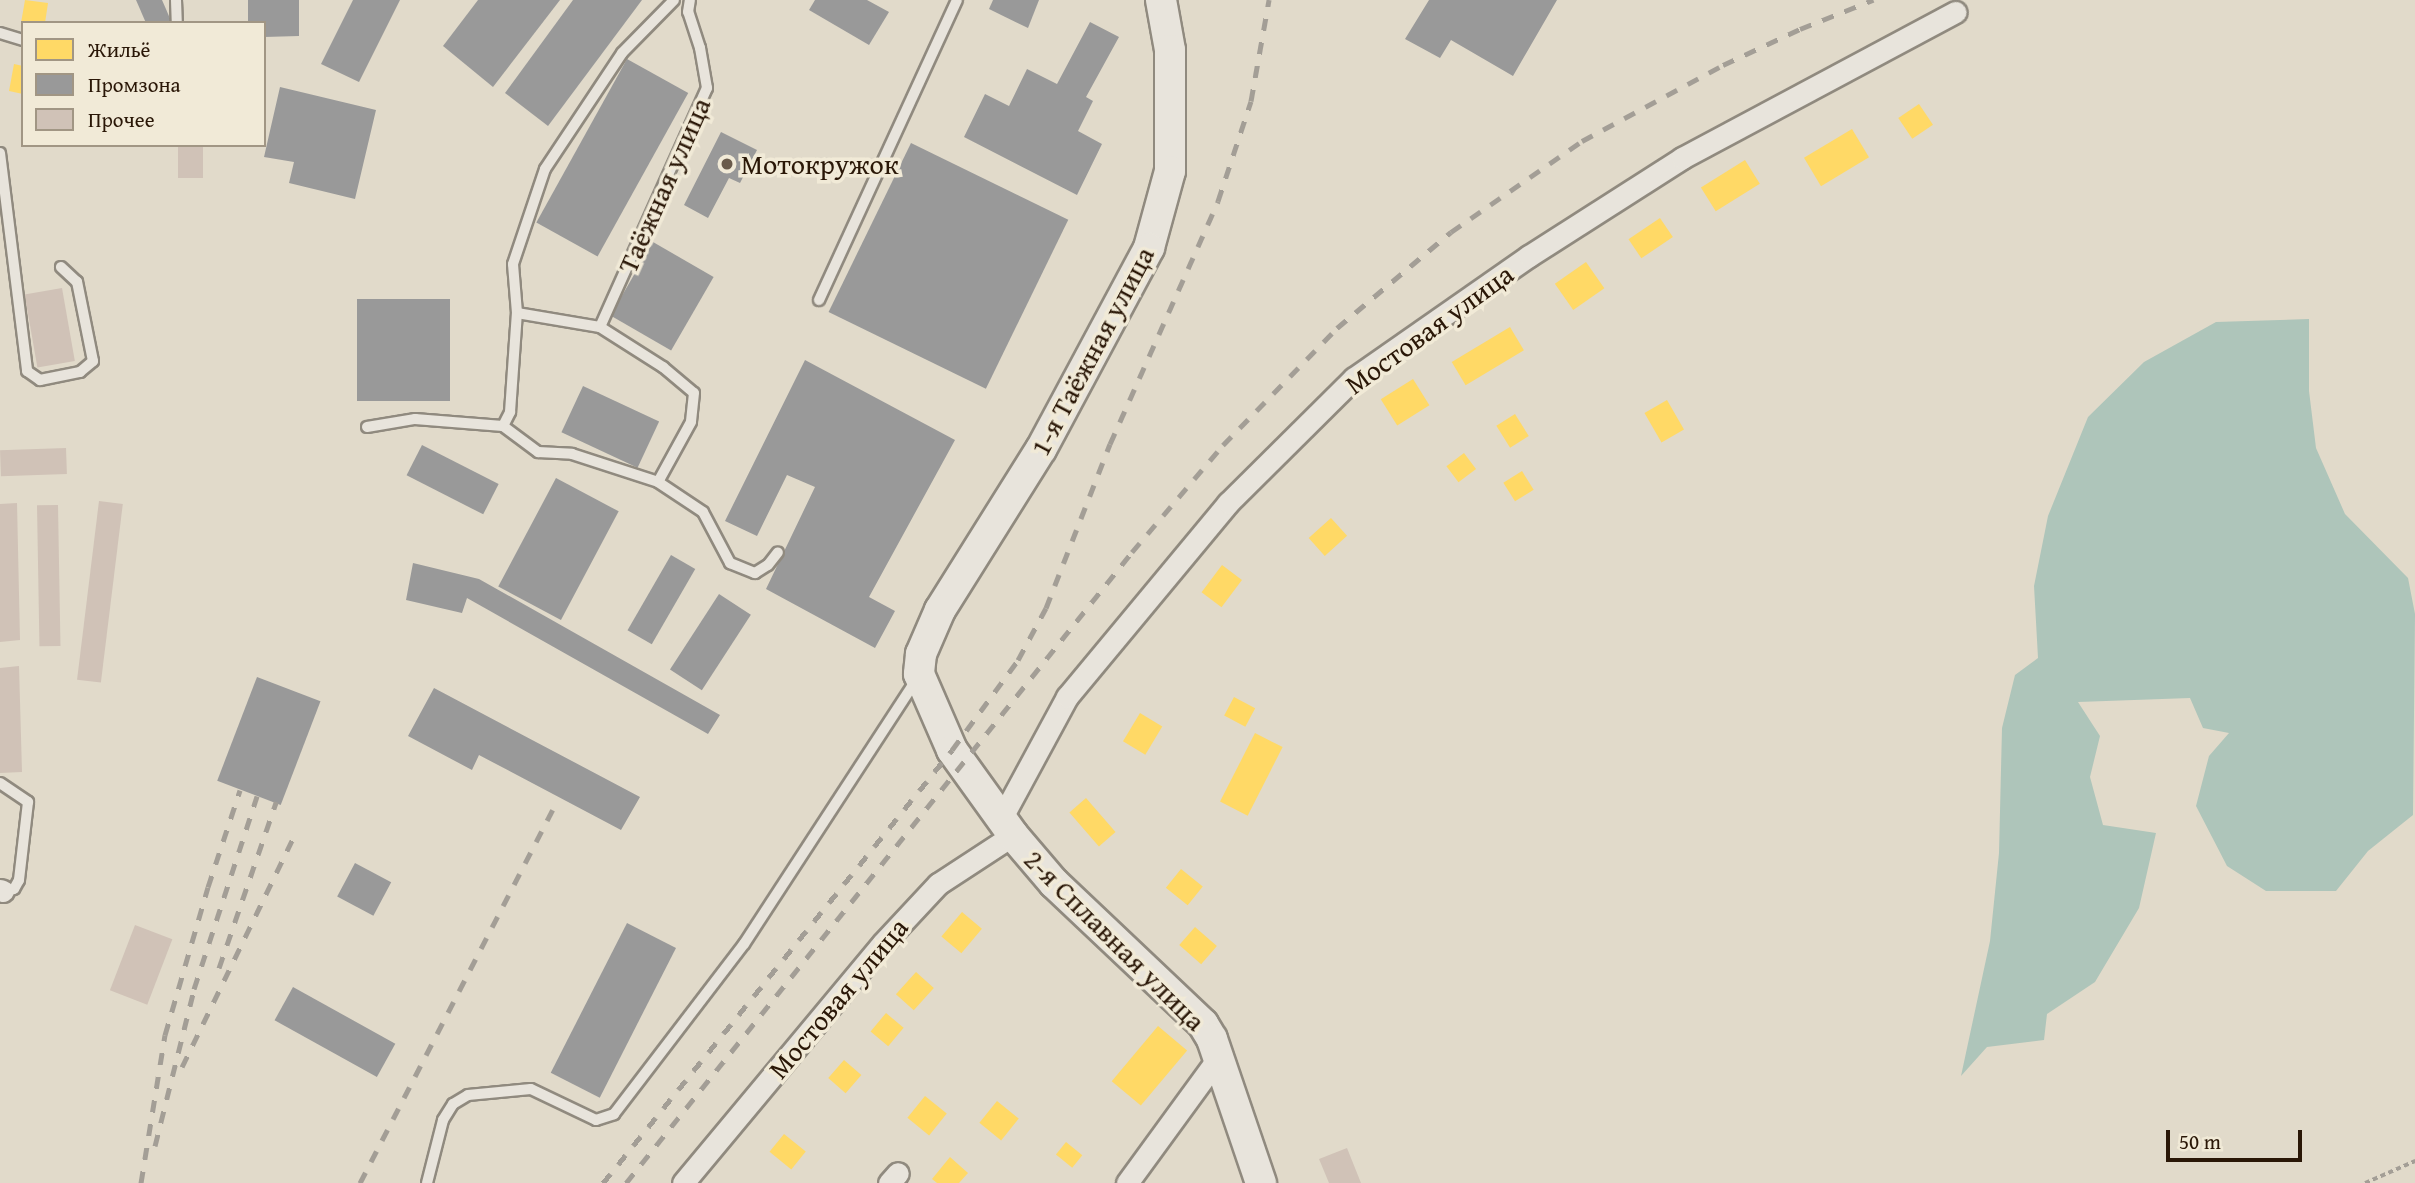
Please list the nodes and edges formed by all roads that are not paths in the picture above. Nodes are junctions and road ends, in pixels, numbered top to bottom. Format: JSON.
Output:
{"nodes":[{"id":1,"x":176,"y":0,"type":"edge"},
{"id":2,"x":674,"y":0,"type":"edge"},
{"id":3,"x":690,"y":0,"type":"edge"},
{"id":4,"x":957,"y":0,"type":"edge"},
{"id":5,"x":1161,"y":0,"type":"edge"},
{"id":6,"x":1955,"y":12,"type":"dead end"},
{"id":7,"x":177,"y":21,"type":"edge"},
{"id":8,"x":0,"y":33,"type":"edge"},
{"id":9,"x":21,"y":39,"type":"edge"},
{"id":10,"x":0,"y":153,"type":"edge"},
{"id":11,"x":61,"y":267,"type":"dead end"},
{"id":12,"x":819,"y":300,"type":"dead end"},
{"id":13,"x":517,"y":313,"type":"junction"},
{"id":14,"x":600,"y":327,"type":"junction"},
{"id":15,"x":367,"y":426,"type":"dead end"},
{"id":16,"x":503,"y":426,"type":"junction"},
{"id":17,"x":658,"y":482,"type":"junction"},
{"id":18,"x":778,"y":552,"type":"dead end"},
{"id":19,"x":919,"y":674,"type":"junction"},
{"id":20,"x":0,"y":783,"type":"edge"},
{"id":21,"x":1007,"y":827,"type":"junction"},
{"id":22,"x":2,"y":890,"type":"edge"},
{"id":23,"x":1219,"y":1057,"type":"junction"},
{"id":24,"x":427,"y":1183,"type":"edge"},
{"id":25,"x":683,"y":1183,"type":"edge"},
{"id":26,"x":1127,"y":1183,"type":"edge"},
{"id":27,"x":1261,"y":1183,"type":"edge"}],
"edges":[{"from":1,"to":7,"type":"lane"},
{"from":2,"to":13,"type":"lane"},
{"from":3,"to":14,"type":"lane","name":"Таёжная улица"},
{"from":4,"to":12,"type":"lane"},
{"from":5,"to":19,"type":"street","name":"1-я Таёжная улица"},
{"from":6,"to":21,"type":"street","name":"Мостовая улица"},
{"from":8,"to":9,"type":"lane"},
{"from":10,"to":11,"type":"lane"},
{"from":13,"to":14,"type":"lane"},
{"from":13,"to":16,"type":"lane"},
{"from":14,"to":17,"type":"lane"},
{"from":15,"to":16,"type":"lane"},
{"from":16,"to":17,"type":"lane"},
{"from":17,"to":18,"type":"lane"},
{"from":19,"to":21,"type":"street","name":"2-я Сплавная улица"},
{"from":19,"to":24,"type":"lane"},
{"from":20,"to":22,"type":"lane"},
{"from":21,"to":23,"type":"street","name":"2-я Сплавная улица"},
{"from":21,"to":25,"type":"street","name":"Мостовая улица"},
{"from":23,"to":26,"type":"street"},
{"from":23,"to":27,"type":"street","name":"2-я Сплавная улица"}]}
